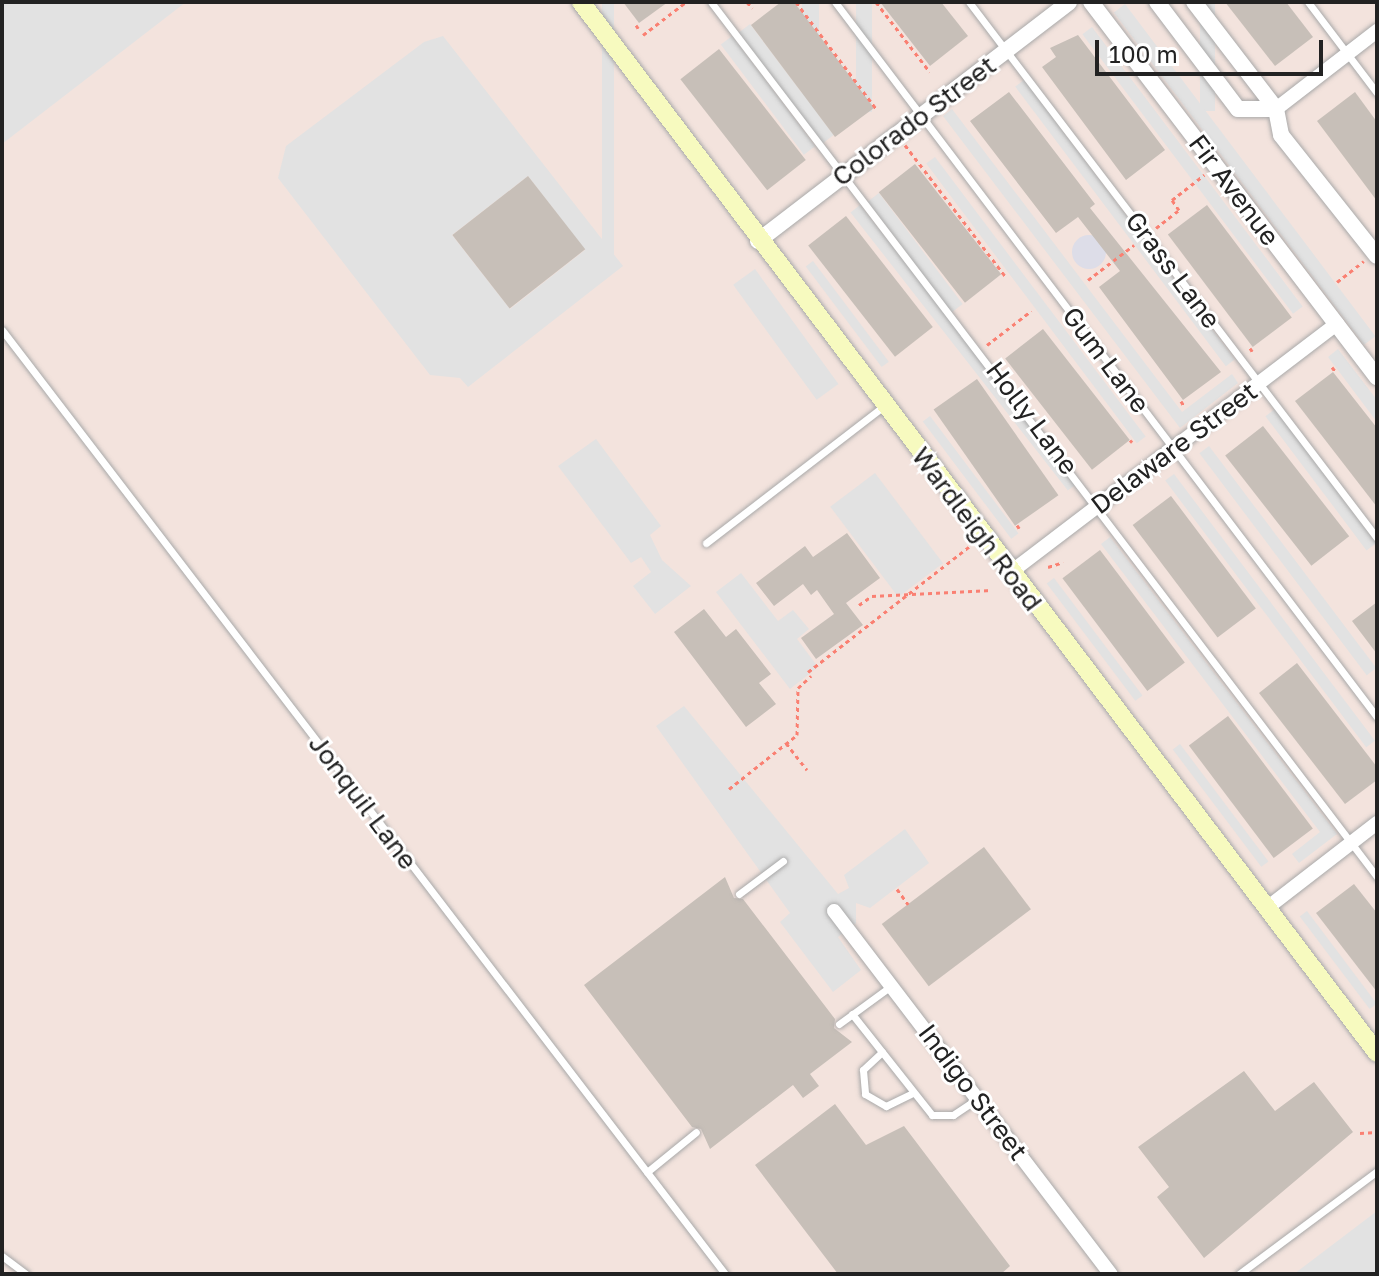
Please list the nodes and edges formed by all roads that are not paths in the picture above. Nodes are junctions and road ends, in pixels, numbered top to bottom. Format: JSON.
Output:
{"nodes":[{"id":1,"x":581,"y":2,"type":"edge"},
{"id":2,"x":711,"y":2,"type":"edge"},
{"id":3,"x":835,"y":2,"type":"edge"},
{"id":4,"x":969,"y":2,"type":"edge"},
{"id":5,"x":1069,"y":2,"type":"edge"},
{"id":6,"x":1091,"y":2,"type":"edge"},
{"id":7,"x":1157,"y":2,"type":"edge"},
{"id":8,"x":1194,"y":2,"type":"edge"},
{"id":9,"x":1308,"y":2,"type":"edge"},
{"id":10,"x":1377,"y":31,"type":"edge"},
{"id":11,"x":1006,"y":50,"type":"junction"},
{"id":12,"x":1347,"y":54,"type":"junction"},
{"id":13,"x":1377,"y":93,"type":"edge"},
{"id":14,"x":1276,"y":109,"type":"junction"},
{"id":15,"x":921,"y":116,"type":"junction"},
{"id":16,"x":840,"y":177,"type":"junction"},
{"id":17,"x":758,"y":241,"type":"junction"},
{"id":18,"x":1370,"y":259,"type":"edge"},
{"id":19,"x":1337,"y":324,"type":"junction"},
{"id":20,"x":2,"y":330,"type":"edge"},
{"id":21,"x":1377,"y":377,"type":"edge"},
{"id":22,"x":1259,"y":383,"type":"junction"},
{"id":23,"x":884,"y":406,"type":"junction"},
{"id":24,"x":1173,"y":448,"type":"junction"},
{"id":25,"x":1096,"y":507,"type":"junction"},
{"id":26,"x":1377,"y":538,"type":"edge"},
{"id":27,"x":706,"y":543,"type":"dead end"},
{"id":28,"x":1011,"y":572,"type":"junction"},
{"id":29,"x":1377,"y":717,"type":"edge"},
{"id":30,"x":1377,"y":823,"type":"edge"},
{"id":31,"x":1351,"y":843,"type":"junction"},
{"id":32,"x":783,"y":861,"type":"dead end"},
{"id":33,"x":1377,"y":877,"type":"edge"},
{"id":34,"x":739,"y":894,"type":"dead end"},
{"id":35,"x":1267,"y":908,"type":"junction"},
{"id":36,"x":834,"y":911,"type":"dead end"},
{"id":37,"x":891,"y":986,"type":"junction"},
{"id":38,"x":852,"y":1014,"type":"junction"},
{"id":39,"x":839,"y":1024,"type":"dead end"},
{"id":40,"x":882,"y":1052,"type":"junction"},
{"id":41,"x":1377,"y":1053,"type":"edge"},
{"id":42,"x":913,"y":1093,"type":"junction"},
{"id":43,"x":977,"y":1099,"type":"junction"},
{"id":44,"x":696,"y":1132,"type":"dead end"},
{"id":45,"x":1377,"y":1171,"type":"edge"},
{"id":46,"x":647,"y":1172,"type":"junction"},
{"id":47,"x":2,"y":1256,"type":"edge"},
{"id":48,"x":26,"y":1274,"type":"edge"},
{"id":49,"x":725,"y":1274,"type":"edge"},
{"id":50,"x":1111,"y":1274,"type":"edge"},
{"id":51,"x":1239,"y":1274,"type":"edge"}],
"edges":[{"from":1,"to":17,"type":"main road","name":"Wardleigh Road"},
{"from":2,"to":16,"type":"lane","name":"Holly Lane"},
{"from":3,"to":15,"type":"lane","name":"Gum Lane"},
{"from":4,"to":11,"type":"lane","name":"Grass Lane"},
{"from":5,"to":11,"type":"street","name":"Colorado Street"},
{"from":6,"to":19,"type":"street","name":"Fir Avenue"},
{"from":7,"to":14,"type":"street"},
{"from":8,"to":14,"type":"street"},
{"from":9,"to":12,"type":"lane"},
{"from":10,"to":12,"type":"street"},
{"from":11,"to":15,"type":"street","name":"Colorado Street"},
{"from":11,"to":22,"type":"lane","name":"Grass Lane"},
{"from":12,"to":13,"type":"lane"},
{"from":12,"to":14,"type":"street"},
{"from":14,"to":18,"type":"street"},
{"from":15,"to":16,"type":"street","name":"Colorado Street"},
{"from":15,"to":24,"type":"lane","name":"Gum Lane"},
{"from":16,"to":17,"type":"street","name":"Colorado Street"},
{"from":16,"to":25,"type":"lane","name":"Holly Lane"},
{"from":17,"to":23,"type":"main road","name":"Wardleigh Road"},
{"from":19,"to":21,"type":"street","name":"Fir Avenue"},
{"from":19,"to":22,"type":"street","name":"Delaware Street"},
{"from":20,"to":46,"type":"lane","name":"Jonquil Lane"},
{"from":22,"to":24,"type":"street","name":"Delaware Street"},
{"from":22,"to":26,"type":"lane","name":"Grass Lane"},
{"from":23,"to":27,"type":"lane"},
{"from":23,"to":28,"type":"main road","name":"Wardleigh Road"},
{"from":24,"to":25,"type":"street","name":"Delaware Street"},
{"from":24,"to":29,"type":"lane","name":"Gum Lane"},
{"from":25,"to":28,"type":"street","name":"Delaware Street"},
{"from":25,"to":31,"type":"lane","name":"Holly Lane"},
{"from":28,"to":35,"type":"main road","name":"Wardleigh Road"},
{"from":30,"to":31,"type":"street"},
{"from":31,"to":33,"type":"lane","name":"Holly Lane"},
{"from":31,"to":35,"type":"street"},
{"from":32,"to":34,"type":"lane"},
{"from":35,"to":41,"type":"main road","name":"Wardleigh Road"},
{"from":36,"to":37,"type":"street","name":"Indigo Street"},
{"from":37,"to":38,"type":"lane"},
{"from":37,"to":43,"type":"street","name":"Indigo Street"},
{"from":38,"to":39,"type":"lane"},
{"from":38,"to":40,"type":"lane"},
{"from":40,"to":42,"type":"lane"},
{"from":40,"to":42,"type":"lane"},
{"from":42,"to":43,"type":"lane"},
{"from":43,"to":50,"type":"street","name":"Indigo Street"},
{"from":44,"to":46,"type":"lane"},
{"from":45,"to":51,"type":"lane"},
{"from":46,"to":49,"type":"lane","name":"Jonquil Lane"},
{"from":47,"to":48,"type":"lane"}]}
